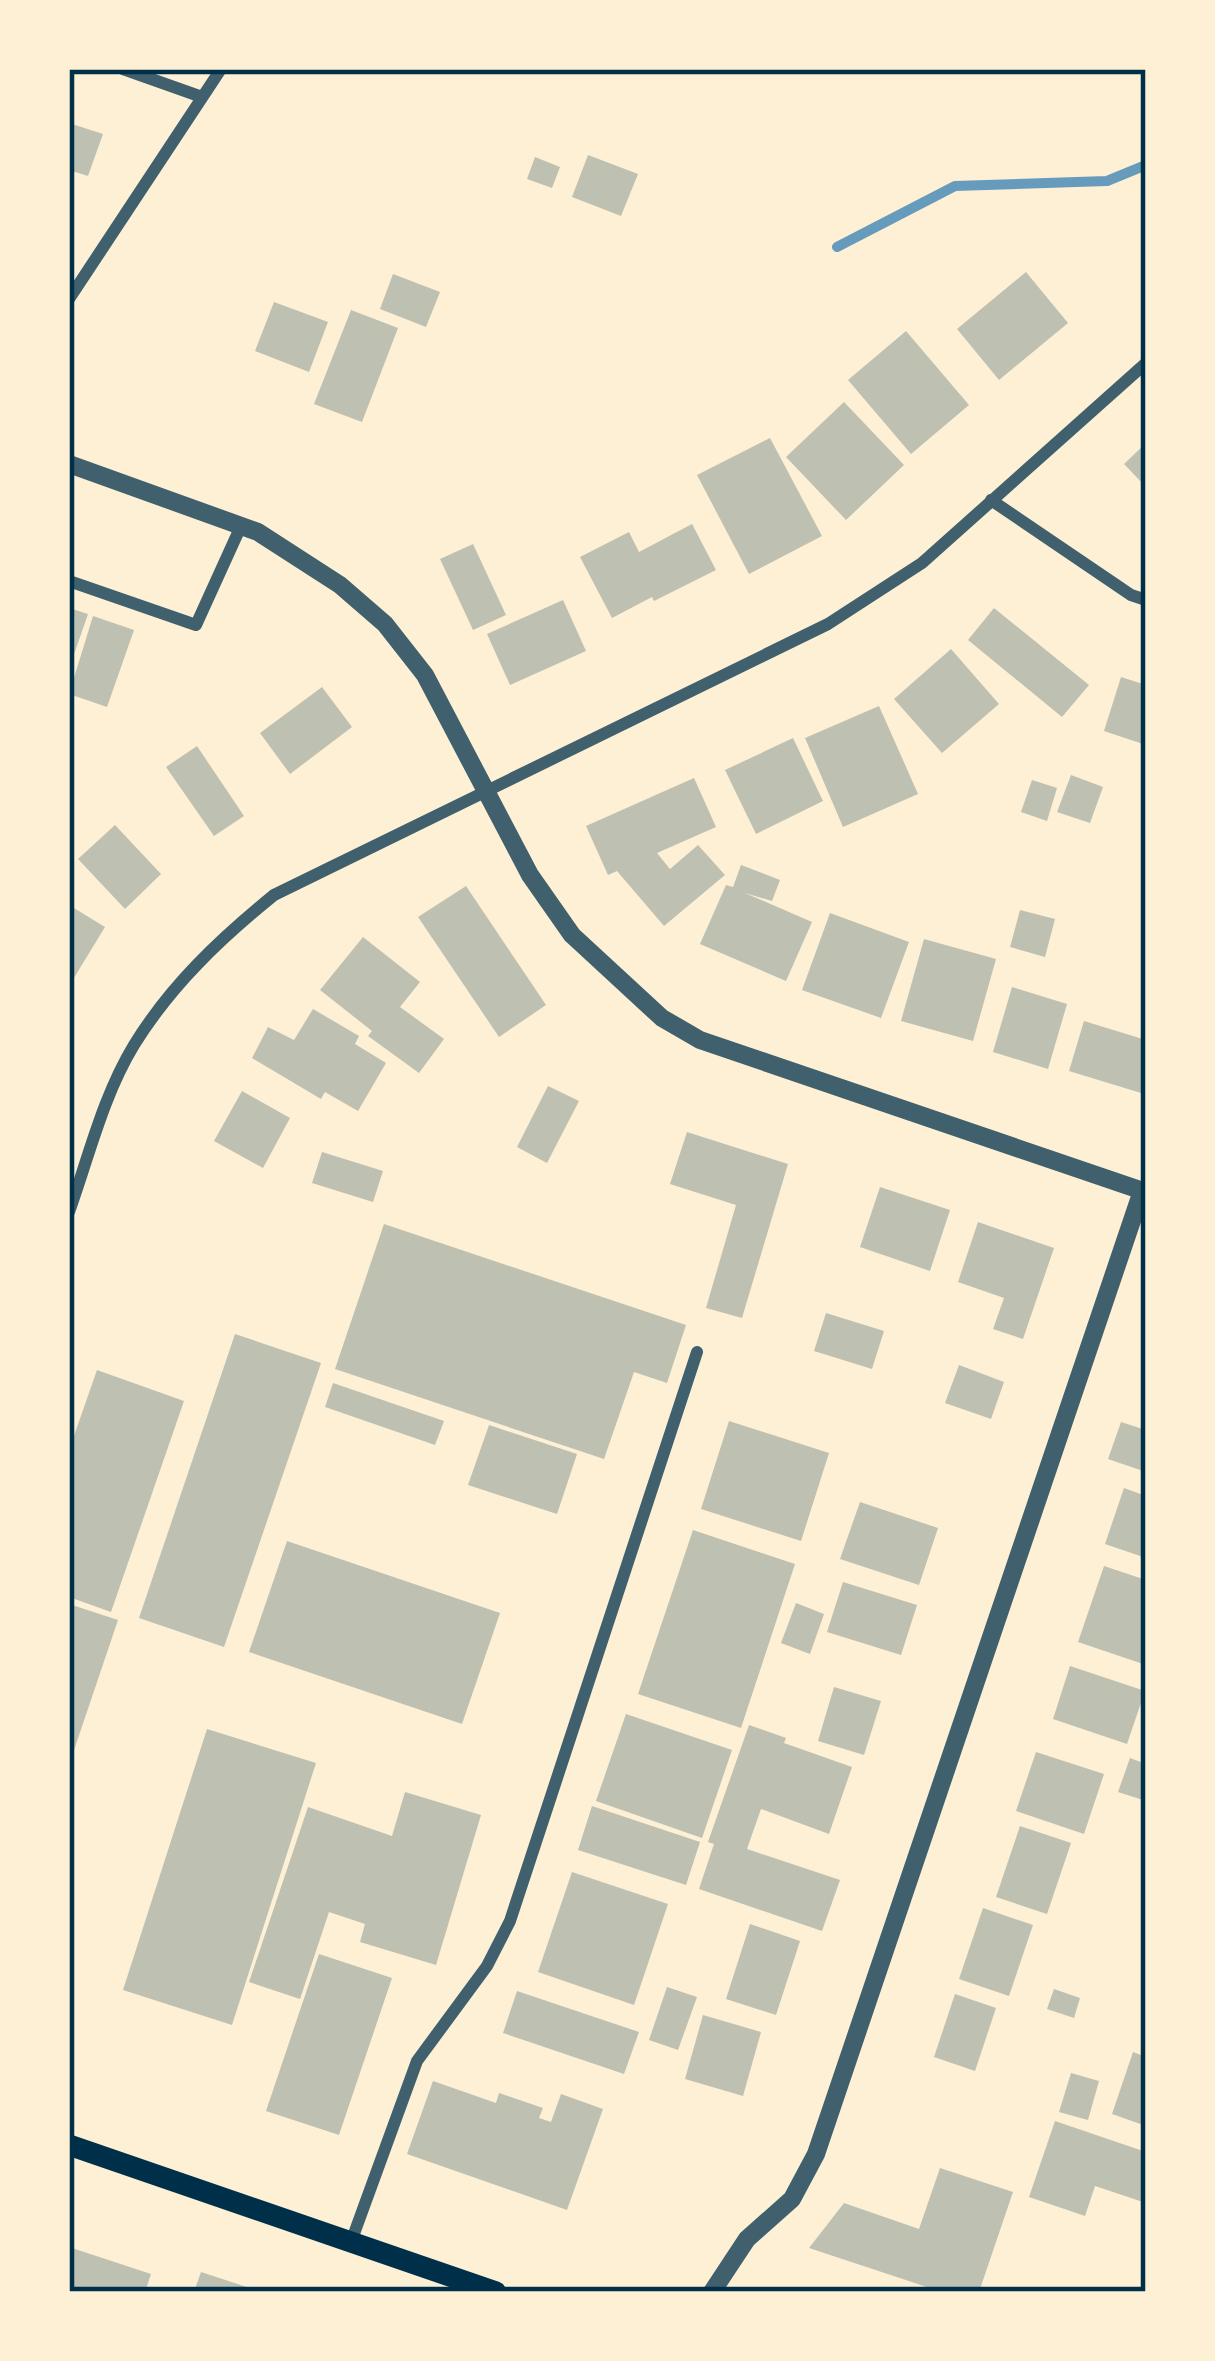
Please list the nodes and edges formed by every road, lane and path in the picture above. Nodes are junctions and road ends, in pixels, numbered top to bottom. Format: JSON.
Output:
{"nodes":[{"id":1,"x":123,"y":69,"type":"edge"},
{"id":2,"x":221,"y":69,"type":"edge"},
{"id":3,"x":202,"y":97,"type":"junction"},
{"id":4,"x":69,"y":299,"type":"edge"},
{"id":5,"x":1146,"y":363,"type":"edge"},
{"id":6,"x":69,"y":464,"type":"edge"},
{"id":7,"x":991,"y":500,"type":"junction"},
{"id":8,"x":241,"y":526,"type":"junction"},
{"id":9,"x":69,"y":581,"type":"edge"},
{"id":10,"x":1146,"y":600,"type":"edge"},
{"id":11,"x":488,"y":790,"type":"junction"},
{"id":12,"x":1144,"y":1192,"type":"edge"},
{"id":13,"x":69,"y":1211,"type":"edge"},
{"id":14,"x":697,"y":1352,"type":"dead end"},
{"id":15,"x":69,"y":2145,"type":"edge"},
{"id":16,"x":351,"y":2242,"type":"junction"},
{"id":17,"x":496,"y":2292,"type":"edge"},
{"id":18,"x":712,"y":2292,"type":"edge"}],
"edges":[{"from":1,"to":3,"type":"street"},
{"from":2,"to":3,"type":"street"},
{"from":3,"to":4,"type":"street"},
{"from":5,"to":7,"type":"street"},
{"from":6,"to":8,"type":"street"},
{"from":7,"to":10,"type":"street"},
{"from":7,"to":11,"type":"street"},
{"from":8,"to":9,"type":"street"},
{"from":8,"to":11,"type":"street"},
{"from":11,"to":12,"type":"street"},
{"from":11,"to":13,"type":"street"},
{"from":12,"to":18,"type":"street"},
{"from":14,"to":16,"type":"street"},
{"from":15,"to":16,"type":"main road"},
{"from":16,"to":17,"type":"main road"}]}
